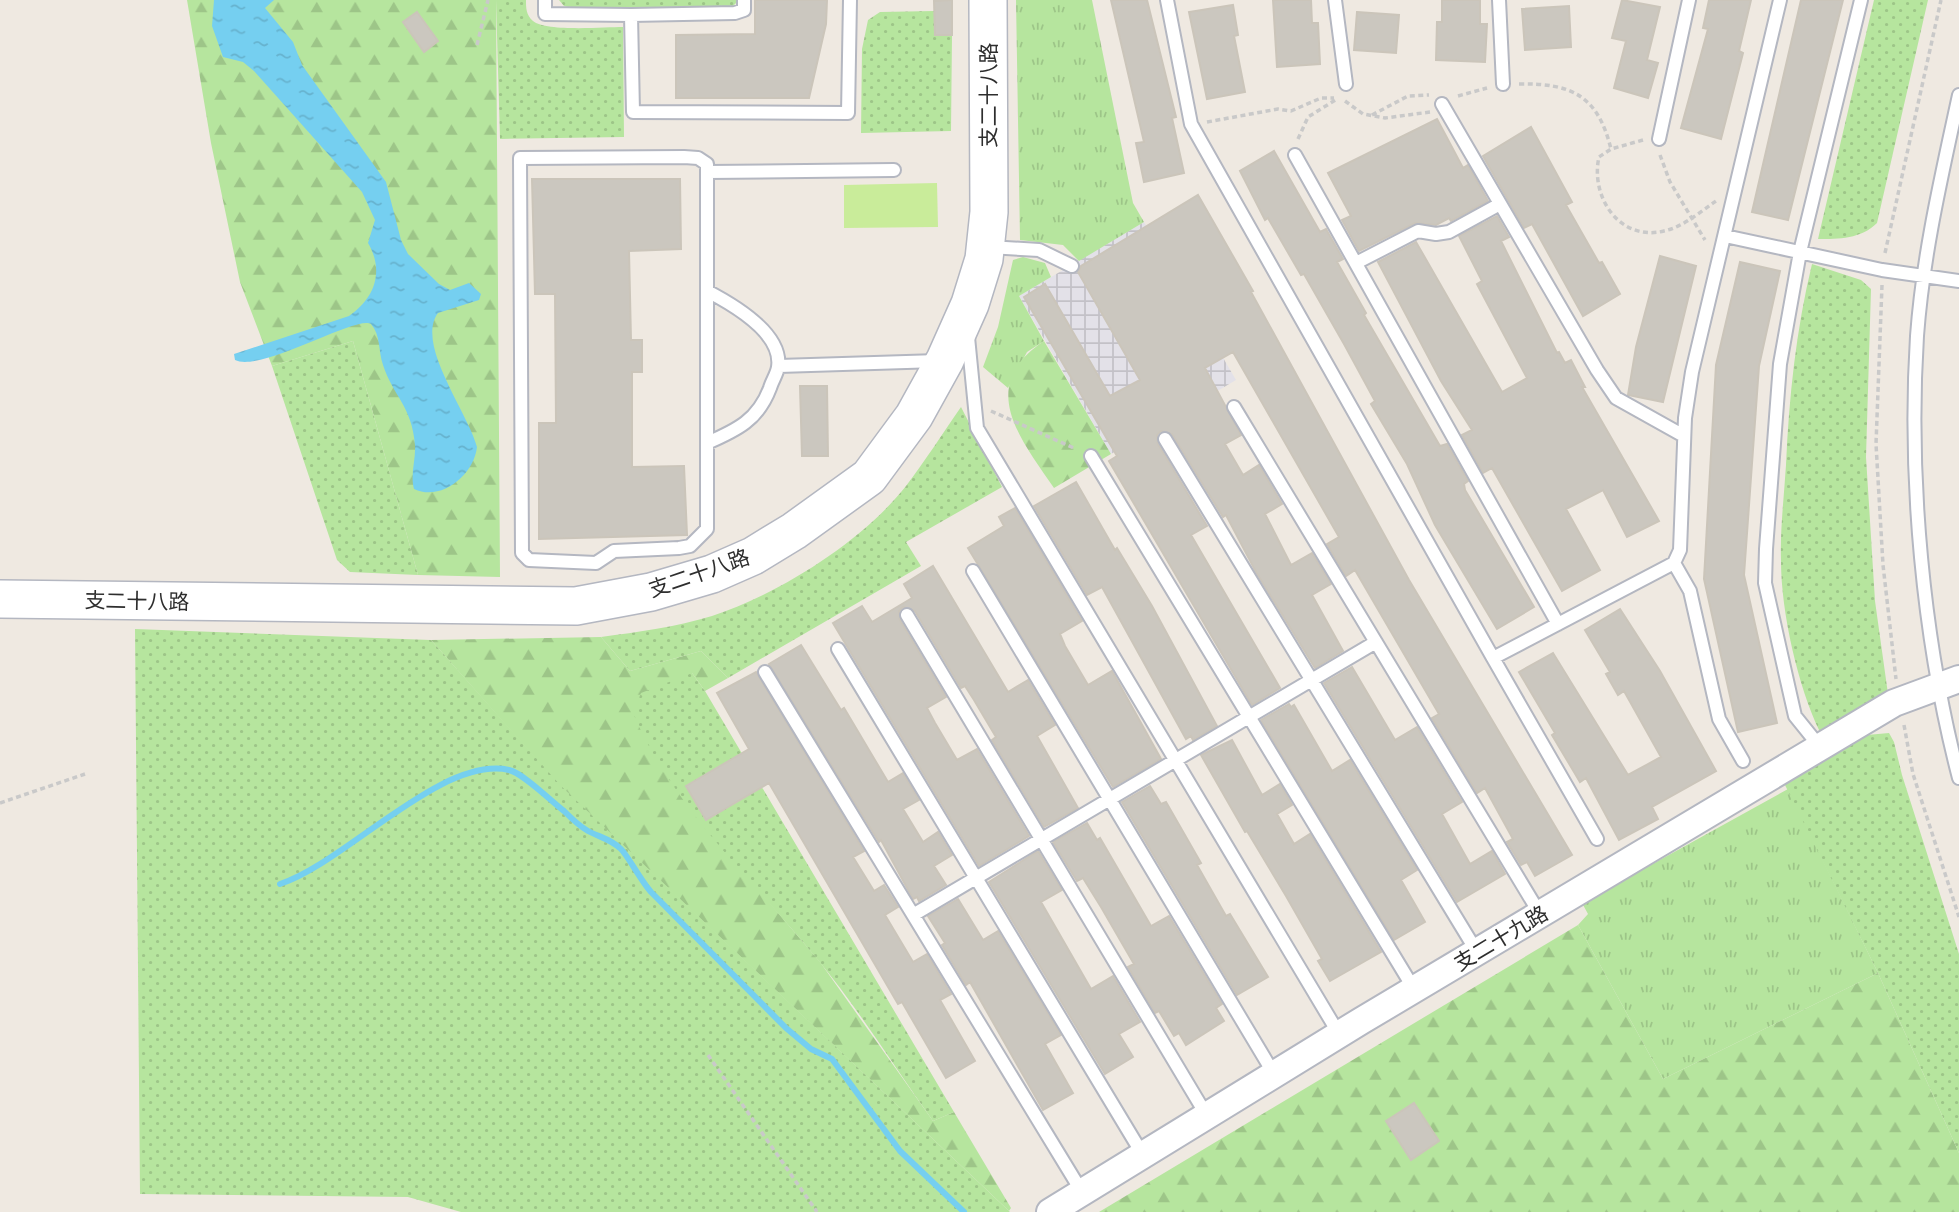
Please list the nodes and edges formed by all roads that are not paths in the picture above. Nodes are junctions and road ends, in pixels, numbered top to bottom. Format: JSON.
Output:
{"nodes":[{"id":1,"x":545,"y":0,"type":"edge"},
{"id":2,"x":744,"y":0,"type":"edge"},
{"id":3,"x":850,"y":0,"type":"edge"},
{"id":4,"x":988,"y":0,"type":"edge"},
{"id":5,"x":1167,"y":0,"type":"edge"},
{"id":6,"x":1335,"y":0,"type":"edge"},
{"id":7,"x":1499,"y":0,"type":"edge"},
{"id":8,"x":1689,"y":0,"type":"edge"},
{"id":9,"x":1780,"y":0,"type":"edge"},
{"id":10,"x":1861,"y":0,"type":"edge"},
{"id":11,"x":631,"y":15,"type":"junction"},
{"id":12,"x":1346,"y":84,"type":"road end"},
{"id":13,"x":1503,"y":84,"type":"road end"},
{"id":14,"x":1959,"y":95,"type":"edge"},
{"id":15,"x":1445,"y":102,"type":"road end"},
{"id":16,"x":1659,"y":139,"type":"road end"},
{"id":17,"x":1295,"y":155,"type":"road end"},
{"id":18,"x":894,"y":170,"type":"dead end"},
{"id":19,"x":707,"y":172,"type":"junction"},
{"id":20,"x":1500,"y":204,"type":"junction"},
{"id":21,"x":1725,"y":236,"type":"junction"},
{"id":22,"x":985,"y":247,"type":"junction"},
{"id":23,"x":1800,"y":252,"type":"junction"},
{"id":24,"x":1356,"y":263,"type":"junction"},
{"id":25,"x":1072,"y":266,"type":"dead end"},
{"id":26,"x":1924,"y":276,"type":"junction"},
{"id":27,"x":1959,"y":281,"type":"edge"},
{"id":28,"x":707,"y":291,"type":"junction"},
{"id":29,"x":967,"y":310,"type":"junction"},
{"id":30,"x":945,"y":360,"type":"junction"},
{"id":31,"x":779,"y":366,"type":"junction"},
{"id":32,"x":1234,"y":407,"type":"dead end"},
{"id":33,"x":1684,"y":436,"type":"junction"},
{"id":34,"x":1165,"y":439,"type":"dead end"},
{"id":35,"x":707,"y":443,"type":"junction"},
{"id":36,"x":1091,"y":456,"type":"road end"},
{"id":37,"x":1674,"y":563,"type":"junction"},
{"id":38,"x":974,"y":571,"type":"dead end"},
{"id":39,"x":0,"y":599,"type":"edge"},
{"id":40,"x":907,"y":615,"type":"dead end"},
{"id":41,"x":1558,"y":624,"type":"junction"},
{"id":42,"x":1376,"y":642,"type":"junction"},
{"id":43,"x":838,"y":649,"type":"dead end"},
{"id":44,"x":1493,"y":658,"type":"junction"},
{"id":45,"x":765,"y":672,"type":"dead end"},
{"id":46,"x":1312,"y":680,"type":"junction"},
{"id":47,"x":1948,"y":683,"type":"edge"},
{"id":48,"x":1249,"y":717,"type":"junction"},
{"id":49,"x":1820,"y":747,"type":"junction"},
{"id":50,"x":1176,"y":761,"type":"junction"},
{"id":51,"x":1743,"y":761,"type":"dead end"},
{"id":52,"x":1959,"y":778,"type":"edge"},
{"id":53,"x":1109,"y":800,"type":"junction"},
{"id":54,"x":1597,"y":839,"type":"dead end"},
{"id":55,"x":1040,"y":840,"type":"junction"},
{"id":56,"x":976,"y":878,"type":"junction"},
{"id":57,"x":1540,"y":914,"type":"junction"},
{"id":58,"x":913,"y":915,"type":"junction"},
{"id":59,"x":1477,"y":952,"type":"junction"},
{"id":60,"x":1414,"y":989,"type":"junction"},
{"id":61,"x":1339,"y":1034,"type":"junction"},
{"id":62,"x":1274,"y":1074,"type":"junction"},
{"id":63,"x":1207,"y":1116,"type":"junction"},
{"id":64,"x":1143,"y":1155,"type":"junction"},
{"id":65,"x":1082,"y":1192,"type":"junction"},
{"id":66,"x":1050,"y":1212,"type":"edge"}],
"edges":[{"from":1,"to":11,"type":"lane"},
{"from":2,"to":11,"type":"lane"},
{"from":3,"to":11,"type":"lane"},
{"from":4,"to":22,"type":"street","name":"支二十八路"},
{"from":5,"to":44,"type":"lane"},
{"from":6,"to":12,"type":"lane"},
{"from":7,"to":13,"type":"lane"},
{"from":8,"to":16,"type":"lane"},
{"from":9,"to":21,"type":"lane"},
{"from":10,"to":23,"type":"lane"},
{"from":14,"to":26,"type":"lane"},
{"from":15,"to":20,"type":"lane"},
{"from":17,"to":24,"type":"lane"},
{"from":18,"to":19,"type":"lane"},
{"from":19,"to":28,"type":"lane"},
{"from":19,"to":35,"type":"lane"},
{"from":20,"to":24,"type":"lane"},
{"from":20,"to":33,"type":"lane"},
{"from":21,"to":23,"type":"lane"},
{"from":21,"to":33,"type":"lane"},
{"from":22,"to":25,"type":"lane"},
{"from":22,"to":29,"type":"street","name":"支二十八路"},
{"from":23,"to":26,"type":"lane"},
{"from":23,"to":49,"type":"lane"},
{"from":24,"to":41,"type":"lane"},
{"from":26,"to":27,"type":"lane"},
{"from":26,"to":47,"type":"lane"},
{"from":28,"to":31,"type":"lane"},
{"from":28,"to":35,"type":"lane"},
{"from":29,"to":30,"type":"street","name":"支二十八路"},
{"from":29,"to":50,"type":"lane"},
{"from":30,"to":31,"type":"lane"},
{"from":30,"to":39,"type":"street","name":"支二十八路"},
{"from":31,"to":35,"type":"lane"},
{"from":32,"to":42,"type":"lane"},
{"from":33,"to":37,"type":"lane"},
{"from":34,"to":46,"type":"lane"},
{"from":36,"to":48,"type":"lane"},
{"from":37,"to":41,"type":"lane"},
{"from":37,"to":51,"type":"lane"},
{"from":38,"to":53,"type":"lane"},
{"from":40,"to":55,"type":"lane"},
{"from":41,"to":44,"type":"lane"},
{"from":42,"to":46,"type":"lane"},
{"from":42,"to":57,"type":"lane"},
{"from":43,"to":56,"type":"lane"},
{"from":44,"to":54,"type":"lane"},
{"from":45,"to":58,"type":"lane"},
{"from":46,"to":48,"type":"lane"},
{"from":46,"to":59,"type":"lane"},
{"from":47,"to":49,"type":"street","name":"支二十九路"},
{"from":47,"to":52,"type":"lane"},
{"from":48,"to":50,"type":"lane"},
{"from":48,"to":60,"type":"lane"},
{"from":49,"to":57,"type":"street","name":"支二十九路"},
{"from":50,"to":53,"type":"lane"},
{"from":50,"to":61,"type":"lane"},
{"from":53,"to":55,"type":"lane"},
{"from":53,"to":62,"type":"lane"},
{"from":55,"to":56,"type":"lane"},
{"from":55,"to":63,"type":"lane"},
{"from":56,"to":58,"type":"lane"},
{"from":56,"to":64,"type":"lane"},
{"from":57,"to":59,"type":"street","name":"支二十九路"},
{"from":58,"to":65,"type":"lane"},
{"from":59,"to":60,"type":"street","name":"支二十九路"},
{"from":60,"to":61,"type":"street","name":"支二十九路"},
{"from":61,"to":62,"type":"street","name":"支二十九路"},
{"from":62,"to":63,"type":"street","name":"支二十九路"},
{"from":63,"to":64,"type":"street","name":"支二十九路"},
{"from":64,"to":65,"type":"street","name":"支二十九路"},
{"from":65,"to":66,"type":"street","name":"支二十九路"}]}
